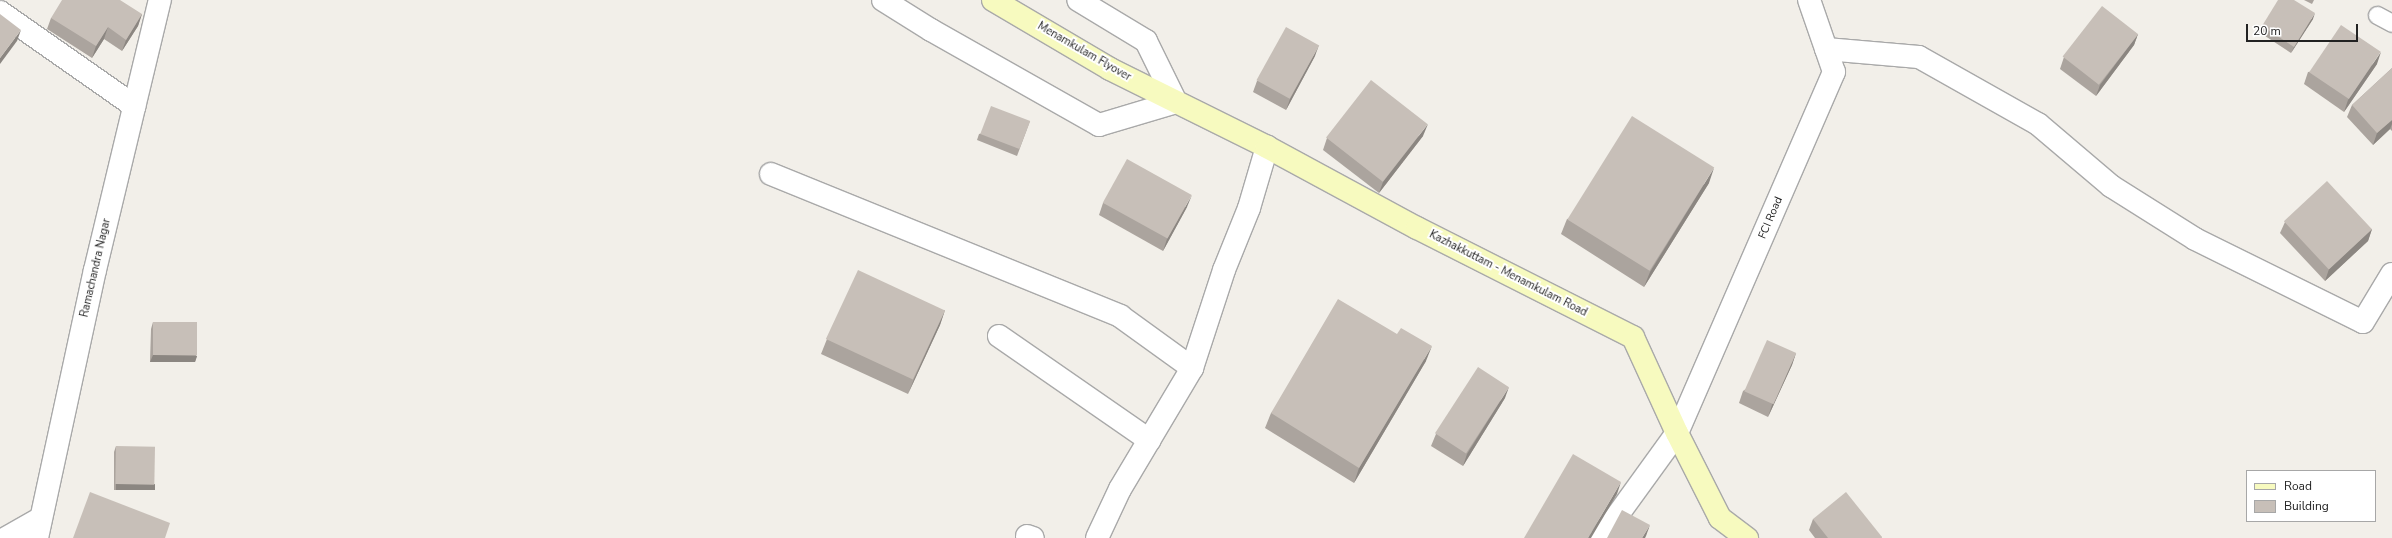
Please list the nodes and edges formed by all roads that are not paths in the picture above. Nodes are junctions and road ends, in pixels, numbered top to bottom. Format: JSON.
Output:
{"nodes":[{"id":1,"x":160,"y":0,"type":"edge"},
{"id":2,"x":883,"y":0,"type":"edge"},
{"id":3,"x":993,"y":0,"type":"edge"},
{"id":4,"x":1078,"y":0,"type":"edge"},
{"id":5,"x":1809,"y":0,"type":"edge"},
{"id":6,"x":0,"y":12,"type":"edge"},
{"id":7,"x":2377,"y":15,"type":"dead end"},
{"id":8,"x":2392,"y":23,"type":"edge"},
{"id":9,"x":1826,"y":49,"type":"junction"},
{"id":10,"x":1176,"y":102,"type":"junction"},
{"id":11,"x":134,"y":106,"type":"junction"},
{"id":12,"x":1267,"y":148,"type":"junction"},
{"id":13,"x":771,"y":174,"type":"dead end"},
{"id":14,"x":2392,"y":274,"type":"edge"},
{"id":15,"x":999,"y":336,"type":"dead end"},
{"id":16,"x":1192,"y":368,"type":"junction"},
{"id":17,"x":1677,"y":433,"type":"junction"},
{"id":18,"x":1150,"y":440,"type":"junction"},
{"id":19,"x":39,"y":528,"type":"edge"},
{"id":20,"x":6,"y":538,"type":"edge"},
{"id":21,"x":1097,"y":538,"type":"edge"},
{"id":22,"x":1601,"y":538,"type":"edge"},
{"id":23,"x":1747,"y":538,"type":"edge"}],
"edges":[{"from":1,"to":11,"type":"street","name":"Ramachandra Nagar"},
{"from":2,"to":10,"type":"street"},
{"from":3,"to":10,"type":"main road","name":"Menamkulam Flyover"},
{"from":4,"to":10,"type":"street"},
{"from":5,"to":9,"type":"street","name":"FCI Road"},
{"from":6,"to":11,"type":"street"},
{"from":7,"to":8,"type":"lane"},
{"from":9,"to":14,"type":"street"},
{"from":9,"to":17,"type":"street","name":"FCI Road"},
{"from":10,"to":12,"type":"main road","name":"Kazhakkuttam - Menamkulam Road"},
{"from":11,"to":19,"type":"street","name":"Ramachandra Nagar"},
{"from":12,"to":16,"type":"street"},
{"from":12,"to":17,"type":"main road","name":"Kazhakkuttam - Menamkulam Road"},
{"from":13,"to":16,"type":"street"},
{"from":15,"to":18,"type":"street"},
{"from":16,"to":18,"type":"street"},
{"from":17,"to":22,"type":"street","name":"FCI Road"},
{"from":17,"to":23,"type":"main road","name":"Kazhakkuttam - Menamkulam Road"},
{"from":18,"to":21,"type":"street"},
{"from":19,"to":20,"type":"street"}]}
